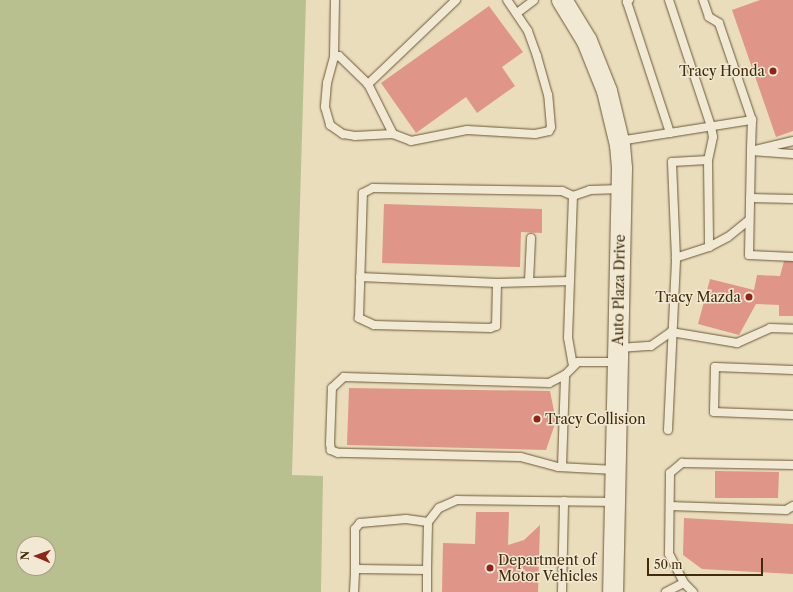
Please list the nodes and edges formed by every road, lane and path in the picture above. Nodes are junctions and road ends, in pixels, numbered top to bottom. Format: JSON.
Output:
{"nodes":[{"id":1,"x":335,"y":0,"type":"edge"},
{"id":2,"x":456,"y":0,"type":"edge"},
{"id":3,"x":507,"y":0,"type":"edge"},
{"id":4,"x":534,"y":0,"type":"edge"},
{"id":5,"x":562,"y":0,"type":"edge"},
{"id":6,"x":629,"y":0,"type":"edge"},
{"id":7,"x":669,"y":0,"type":"edge"},
{"id":8,"x":703,"y":0,"type":"edge"},
{"id":9,"x":517,"y":13,"type":"junction"},
{"id":10,"x":334,"y":57,"type":"junction"},
{"id":11,"x":368,"y":84,"type":"junction"},
{"id":12,"x":752,"y":120,"type":"junction"},
{"id":13,"x":711,"y":126,"type":"junction"},
{"id":14,"x":670,"y":133,"type":"junction"},
{"id":15,"x":393,"y":134,"type":"junction"},
{"id":16,"x":619,"y":141,"type":"junction"},
{"id":17,"x":793,"y":141,"type":"edge"},
{"id":18,"x":751,"y":151,"type":"junction"},
{"id":19,"x":793,"y":154,"type":"edge"},
{"id":20,"x":708,"y":160,"type":"junction"},
{"id":21,"x":621,"y":189,"type":"junction"},
{"id":22,"x":573,"y":196,"type":"junction"},
{"id":23,"x":750,"y":198,"type":"junction"},
{"id":24,"x":793,"y":199,"type":"edge"},
{"id":25,"x":749,"y":220,"type":"junction"},
{"id":26,"x":530,"y":238,"type":"dead end"},
{"id":27,"x":709,"y":247,"type":"junction"},
{"id":28,"x":793,"y":257,"type":"edge"},
{"id":29,"x":676,"y":258,"type":"junction"},
{"id":30,"x":360,"y":277,"type":"junction"},
{"id":31,"x":529,"y":281,"type":"junction"},
{"id":32,"x":570,"y":281,"type":"junction"},
{"id":33,"x":497,"y":283,"type":"junction"},
{"id":34,"x":793,"y":329,"type":"edge"},
{"id":35,"x":672,"y":332,"type":"junction"},
{"id":36,"x":618,"y":355,"type":"junction"},
{"id":37,"x":573,"y":366,"type":"junction"},
{"id":38,"x":793,"y":370,"type":"edge"},
{"id":39,"x":565,"y":376,"type":"junction"},
{"id":40,"x":793,"y":414,"type":"edge"},
{"id":41,"x":668,"y":430,"type":"dead end"},
{"id":42,"x":793,"y":465,"type":"edge"},
{"id":43,"x":562,"y":467,"type":"junction"},
{"id":44,"x":616,"y":470,"type":"junction"},
{"id":45,"x":564,"y":501,"type":"junction"},
{"id":46,"x":615,"y":502,"type":"junction"},
{"id":47,"x":670,"y":506,"type":"junction"},
{"id":48,"x":793,"y":506,"type":"edge"},
{"id":49,"x":428,"y":522,"type":"junction"},
{"id":50,"x":427,"y":570,"type":"junction"},
{"id":51,"x":354,"y":571,"type":"junction"},
{"id":52,"x":684,"y":583,"type":"junction"},
{"id":53,"x":354,"y":592,"type":"edge"},
{"id":54,"x":427,"y":592,"type":"edge"},
{"id":55,"x":562,"y":592,"type":"edge"},
{"id":56,"x":613,"y":592,"type":"edge"},
{"id":57,"x":666,"y":592,"type":"edge"},
{"id":58,"x":693,"y":592,"type":"edge"}],
"edges":[{"from":1,"to":10,"type":"lane"},
{"from":2,"to":11,"type":"lane"},
{"from":3,"to":9,"type":"lane"},
{"from":4,"to":9,"type":"lane"},
{"from":5,"to":16,"type":"street","name":"Auto Plaza Drive"},
{"from":6,"to":14,"type":"lane"},
{"from":7,"to":13,"type":"lane"},
{"from":8,"to":12,"type":"lane"},
{"from":9,"to":15,"type":"lane"},
{"from":10,"to":11,"type":"lane"},
{"from":10,"to":15,"type":"lane"},
{"from":11,"to":15,"type":"lane"},
{"from":12,"to":13,"type":"lane"},
{"from":12,"to":18,"type":"lane"},
{"from":13,"to":14,"type":"lane"},
{"from":13,"to":20,"type":"lane"},
{"from":14,"to":16,"type":"lane"},
{"from":16,"to":21,"type":"street","name":"Auto Plaza Drive"},
{"from":17,"to":18,"type":"lane"},
{"from":18,"to":19,"type":"lane"},
{"from":18,"to":23,"type":"lane"},
{"from":20,"to":27,"type":"lane"},
{"from":20,"to":29,"type":"lane"},
{"from":21,"to":22,"type":"lane"},
{"from":21,"to":36,"type":"street","name":"Auto Plaza Drive"},
{"from":22,"to":30,"type":"lane"},
{"from":22,"to":32,"type":"lane"},
{"from":23,"to":24,"type":"lane"},
{"from":23,"to":25,"type":"lane"},
{"from":25,"to":27,"type":"lane"},
{"from":25,"to":28,"type":"lane"},
{"from":26,"to":31,"type":"lane"},
{"from":27,"to":29,"type":"lane"},
{"from":29,"to":35,"type":"lane"},
{"from":30,"to":33,"type":"lane"},
{"from":30,"to":33,"type":"lane"},
{"from":31,"to":32,"type":"lane"},
{"from":31,"to":33,"type":"lane"},
{"from":32,"to":37,"type":"lane"},
{"from":34,"to":35,"type":"lane"},
{"from":35,"to":36,"type":"lane"},
{"from":35,"to":41,"type":"lane"},
{"from":36,"to":37,"type":"lane"},
{"from":36,"to":44,"type":"street","name":"Auto Plaza Drive"},
{"from":37,"to":39,"type":"lane"},
{"from":38,"to":40,"type":"lane"},
{"from":39,"to":43,"type":"lane"},
{"from":39,"to":43,"type":"lane"},
{"from":42,"to":47,"type":"lane"},
{"from":43,"to":44,"type":"lane"},
{"from":44,"to":46,"type":"street","name":"Auto Plaza Drive"},
{"from":45,"to":46,"type":"lane"},
{"from":45,"to":49,"type":"lane"},
{"from":45,"to":55,"type":"lane"},
{"from":46,"to":56,"type":"street","name":"Auto Plaza Drive"},
{"from":47,"to":48,"type":"lane"},
{"from":47,"to":52,"type":"lane"},
{"from":49,"to":50,"type":"lane"},
{"from":49,"to":51,"type":"lane"},
{"from":50,"to":51,"type":"lane"},
{"from":50,"to":54,"type":"lane"},
{"from":51,"to":53,"type":"lane"},
{"from":52,"to":57,"type":"lane"},
{"from":52,"to":58,"type":"lane"}]}
